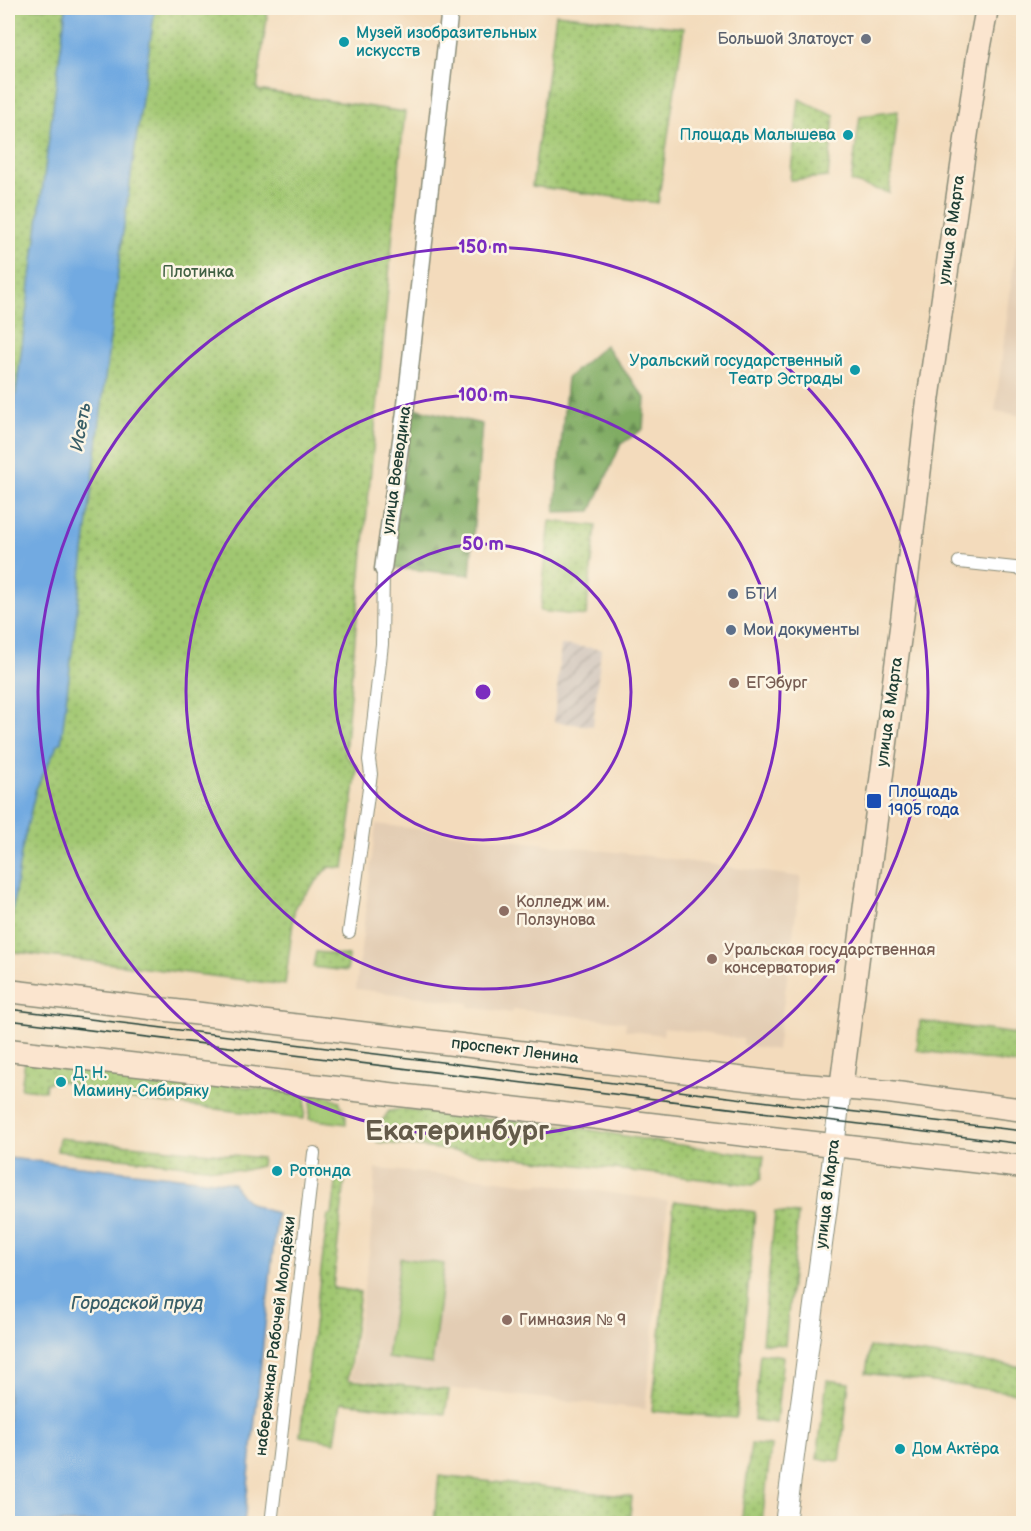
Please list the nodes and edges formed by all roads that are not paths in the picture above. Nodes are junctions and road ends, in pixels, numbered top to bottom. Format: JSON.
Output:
{"nodes":[{"id":1,"x":450,"y":8,"type":"edge"},
{"id":2,"x":987,"y":8,"type":"edge"},
{"id":3,"x":959,"y":562,"type":"dead end"},
{"id":4,"x":383,"y":569,"type":"joint"},
{"id":5,"x":1023,"y":569,"type":"edge"},
{"id":6,"x":349,"y":932,"type":"dead end"},
{"id":7,"x":8,"y":991,"type":"edge"},
{"id":8,"x":8,"y":1050,"type":"edge"},
{"id":9,"x":841,"y":1088,"type":"junction"},
{"id":10,"x":1023,"y":1110,"type":"edge"},
{"id":11,"x":834,"y":1145,"type":"junction"},
{"id":12,"x":314,"y":1153,"type":"dead end"},
{"id":13,"x":1023,"y":1167,"type":"edge"},
{"id":14,"x":271,"y":1524,"type":"edge"},
{"id":15,"x":785,"y":1524,"type":"edge"}],
"edges":[{"from":1,"to":4,"type":"street","name":"улица Воеводина"},
{"from":2,"to":9,"type":"main road","name":"улица 8 Марта"},
{"from":3,"to":5,"type":"street"},
{"from":4,"to":6,"type":"street","name":"улица Воеводина"},
{"from":7,"to":9,"type":"main road","name":"проспект Ленина"},
{"from":8,"to":11,"type":"main road"},
{"from":9,"to":10,"type":"main road","name":"проспект Ленина"},
{"from":9,"to":11,"type":"street","name":"улица 8 Марта"},
{"from":11,"to":13,"type":"main road"},
{"from":11,"to":15,"type":"street","name":"улица 8 Марта"},
{"from":12,"to":14,"type":"street","name":"набережная Рабочей Молодёжи"}]}
